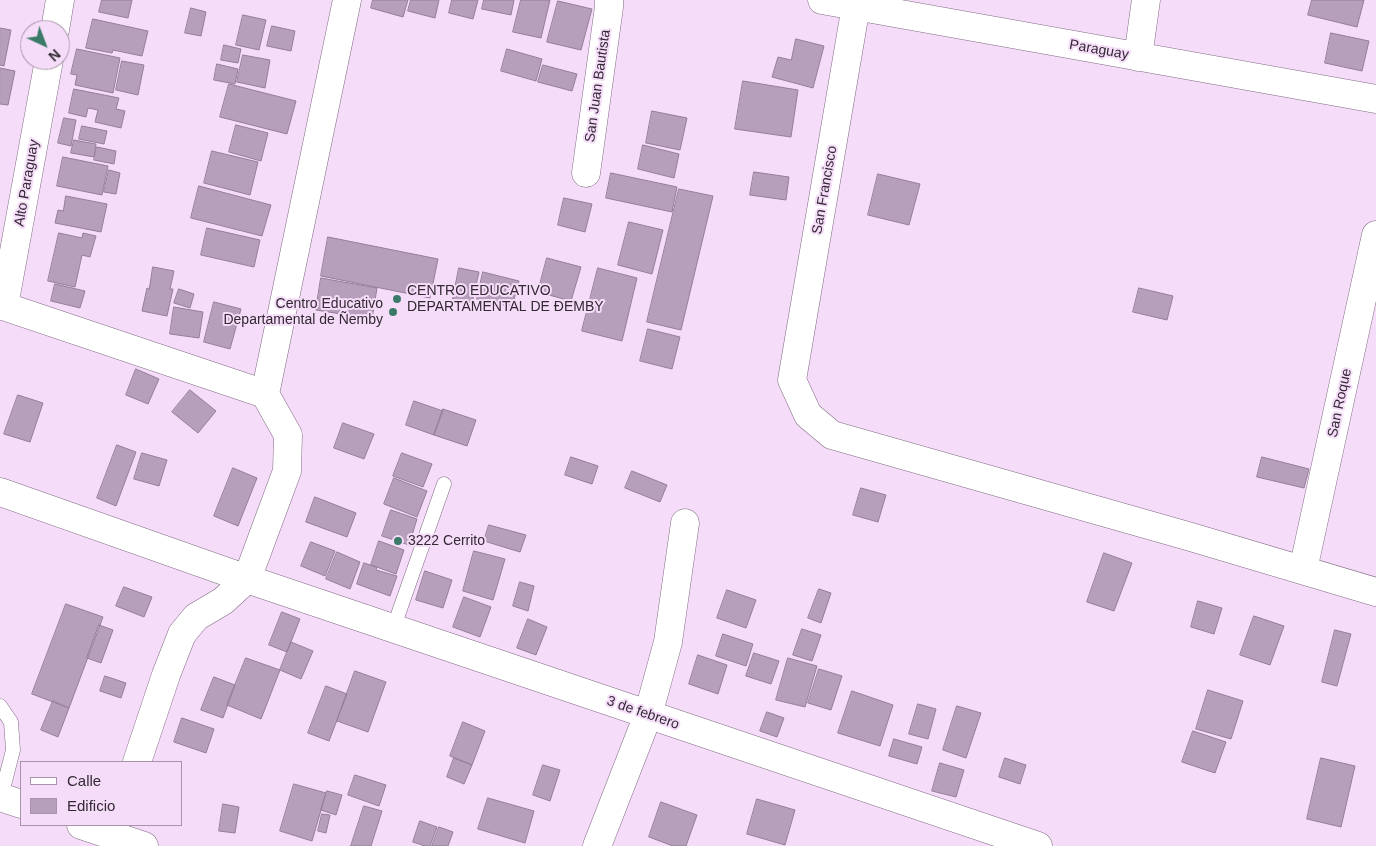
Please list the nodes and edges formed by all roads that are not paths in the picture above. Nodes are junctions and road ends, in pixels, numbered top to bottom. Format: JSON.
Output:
{"nodes":[{"id":1,"x":60,"y":0,"type":"edge"},
{"id":2,"x":347,"y":0,"type":"edge"},
{"id":3,"x":609,"y":0,"type":"edge"},
{"id":4,"x":822,"y":0,"type":"edge"},
{"id":5,"x":1146,"y":0,"type":"edge"},
{"id":6,"x":857,"y":3,"type":"edge"},
{"id":7,"x":57,"y":20,"type":"edge"},
{"id":8,"x":1138,"y":57,"type":"junction"},
{"id":9,"x":47,"y":70,"type":"edge"},
{"id":10,"x":1376,"y":98,"type":"edge"},
{"id":11,"x":586,"y":173,"type":"dead end"},
{"id":12,"x":1376,"y":235,"type":"edge"},
{"id":13,"x":2,"y":306,"type":"edge"},
{"id":14,"x":265,"y":394,"type":"junction"},
{"id":15,"x":444,"y":484,"type":"dead end"},
{"id":16,"x":0,"y":492,"type":"edge"},
{"id":17,"x":685,"y":523,"type":"dead end"},
{"id":18,"x":1303,"y":570,"type":"junction"},
{"id":19,"x":247,"y":580,"type":"junction"},
{"id":20,"x":1376,"y":592,"type":"edge"},
{"id":21,"x":393,"y":629,"type":"junction"},
{"id":22,"x":0,"y":706,"type":"edge"},
{"id":23,"x":648,"y":715,"type":"junction"},
{"id":24,"x":137,"y":761,"type":"edge"},
{"id":25,"x":7,"y":800,"type":"edge"},
{"id":26,"x":85,"y":826,"type":"edge"},
{"id":27,"x":108,"y":835,"type":"edge"},
{"id":28,"x":144,"y":846,"type":"edge"},
{"id":29,"x":597,"y":846,"type":"edge"},
{"id":30,"x":1038,"y":846,"type":"edge"}],
"edges":[{"from":1,"to":7,"type":"street"},
{"from":2,"to":14,"type":"street"},
{"from":3,"to":11,"type":"street","name":"San Juan Bautista"},
{"from":4,"to":6,"type":"street","name":"Paraguay"},
{"from":5,"to":8,"type":"street"},
{"from":6,"to":8,"type":"street","name":"Paraguay"},
{"from":6,"to":18,"type":"street","name":"San Francisco"},
{"from":8,"to":10,"type":"street","name":"Paraguay"},
{"from":9,"to":13,"type":"street","name":"Alto Paraguay"},
{"from":12,"to":18,"type":"street","name":"San Roque"},
{"from":13,"to":14,"type":"street"},
{"from":14,"to":19,"type":"street"},
{"from":15,"to":21,"type":"lane"},
{"from":16,"to":19,"type":"street","name":"3 de febrero"},
{"from":17,"to":23,"type":"street"},
{"from":18,"to":20,"type":"street"},
{"from":19,"to":21,"type":"street","name":"3 de febrero"},
{"from":19,"to":24,"type":"street"},
{"from":21,"to":23,"type":"street","name":"3 de febrero"},
{"from":22,"to":25,"type":"lane"},
{"from":23,"to":29,"type":"street"},
{"from":23,"to":30,"type":"street","name":"3 de febrero"},
{"from":26,"to":27,"type":"street"},
{"from":27,"to":28,"type":"street"}]}
